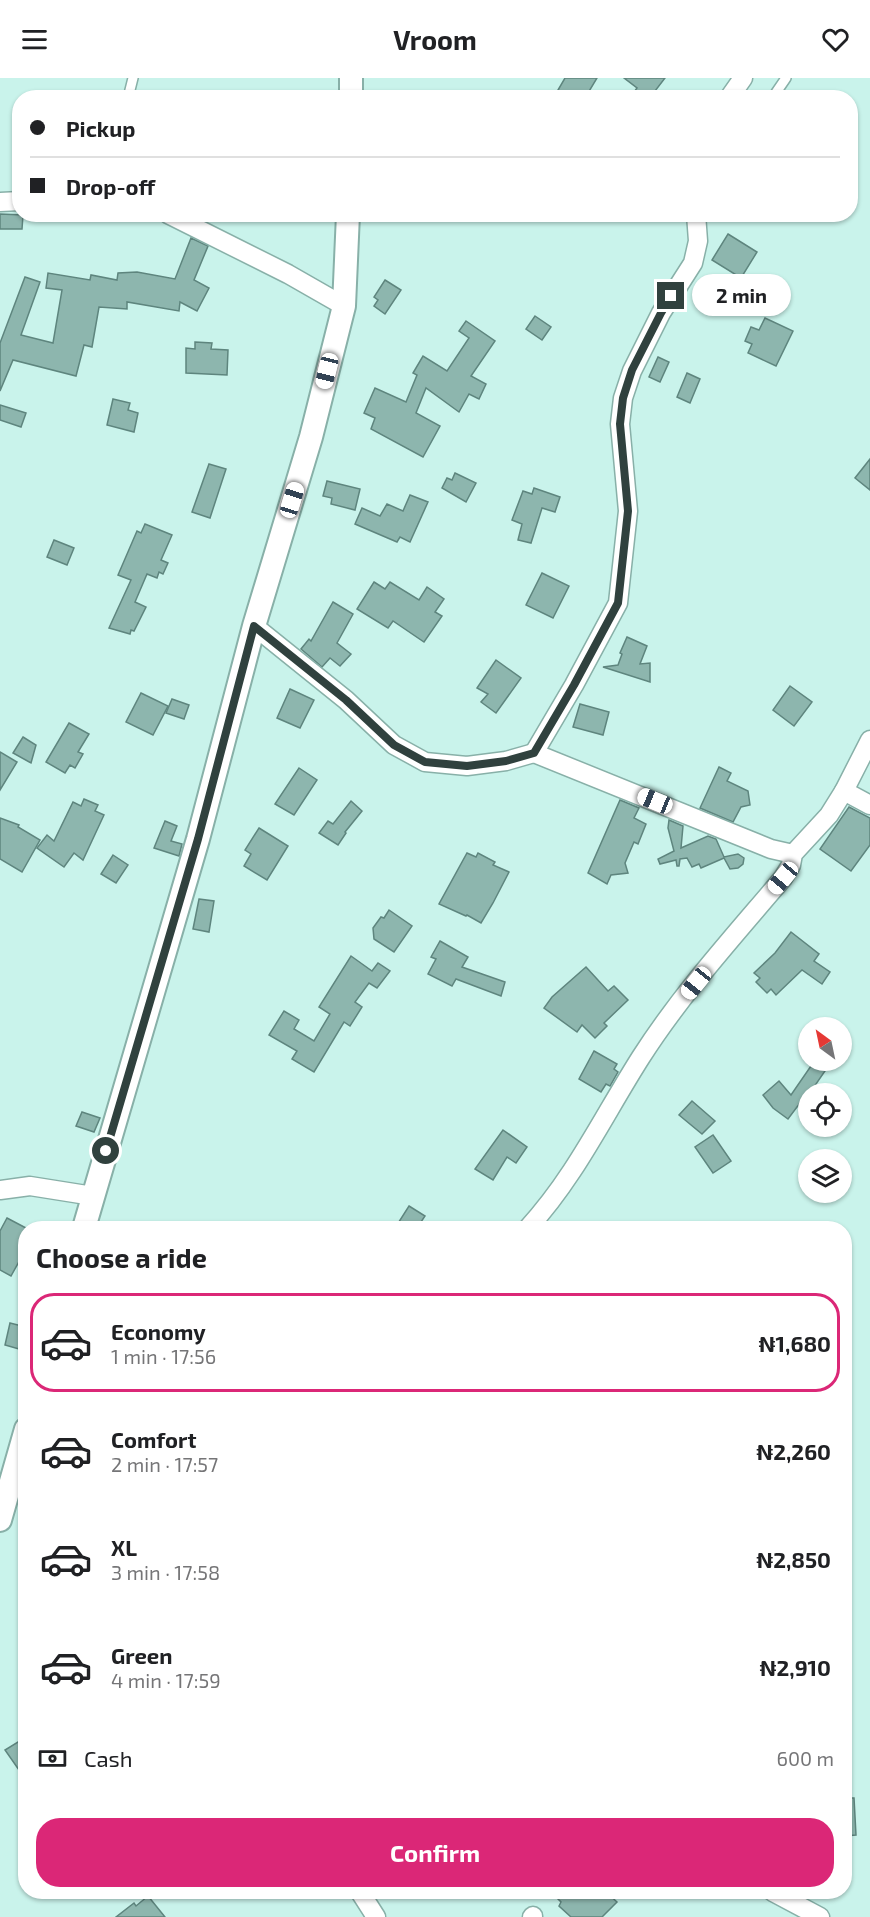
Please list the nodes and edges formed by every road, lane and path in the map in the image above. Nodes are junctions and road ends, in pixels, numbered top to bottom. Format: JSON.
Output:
{"nodes":[{"id":1,"x":184,"y":222,"type":"edge"},
{"id":2,"x":348,"y":222,"type":"edge"},
{"id":3,"x":697,"y":222,"type":"edge"},
{"id":4,"x":344,"y":306,"type":"junction"},
{"id":5,"x":254,"y":626,"type":"junction"},
{"id":6,"x":870,"y":740,"type":"edge"},
{"id":7,"x":534,"y":753,"type":"junction"},
{"id":8,"x":844,"y":791,"type":"junction"},
{"id":9,"x":870,"y":805,"type":"edge"},
{"id":10,"x":793,"y":854,"type":"junction"},
{"id":11,"x":0,"y":1190,"type":"edge"},
{"id":12,"x":93,"y":1196,"type":"junction"},
{"id":13,"x":86,"y":1221,"type":"edge"},
{"id":14,"x":534,"y":1221,"type":"edge"},
{"id":15,"x":18,"y":1457,"type":"edge"},
{"id":16,"x":0,"y":1520,"type":"edge"},
{"id":17,"x":364,"y":1899,"type":"edge"},
{"id":18,"x":785,"y":1899,"type":"edge"},
{"id":19,"x":376,"y":1917,"type":"edge"},
{"id":20,"x":820,"y":1917,"type":"edge"}],
"edges":[{"from":1,"to":4,"type":"street"},
{"from":2,"to":4,"type":"street"},
{"from":3,"to":7,"type":"street"},
{"from":4,"to":5,"type":"street"},
{"from":5,"to":7,"type":"street"},
{"from":5,"to":12,"type":"street"},
{"from":6,"to":8,"type":"street"},
{"from":7,"to":10,"type":"street"},
{"from":8,"to":9,"type":"street"},
{"from":8,"to":10,"type":"street"},
{"from":10,"to":14,"type":"street"},
{"from":11,"to":12,"type":"street"},
{"from":12,"to":13,"type":"street"},
{"from":15,"to":16,"type":"street"},
{"from":17,"to":19,"type":"street"},
{"from":18,"to":20,"type":"street"}]}
